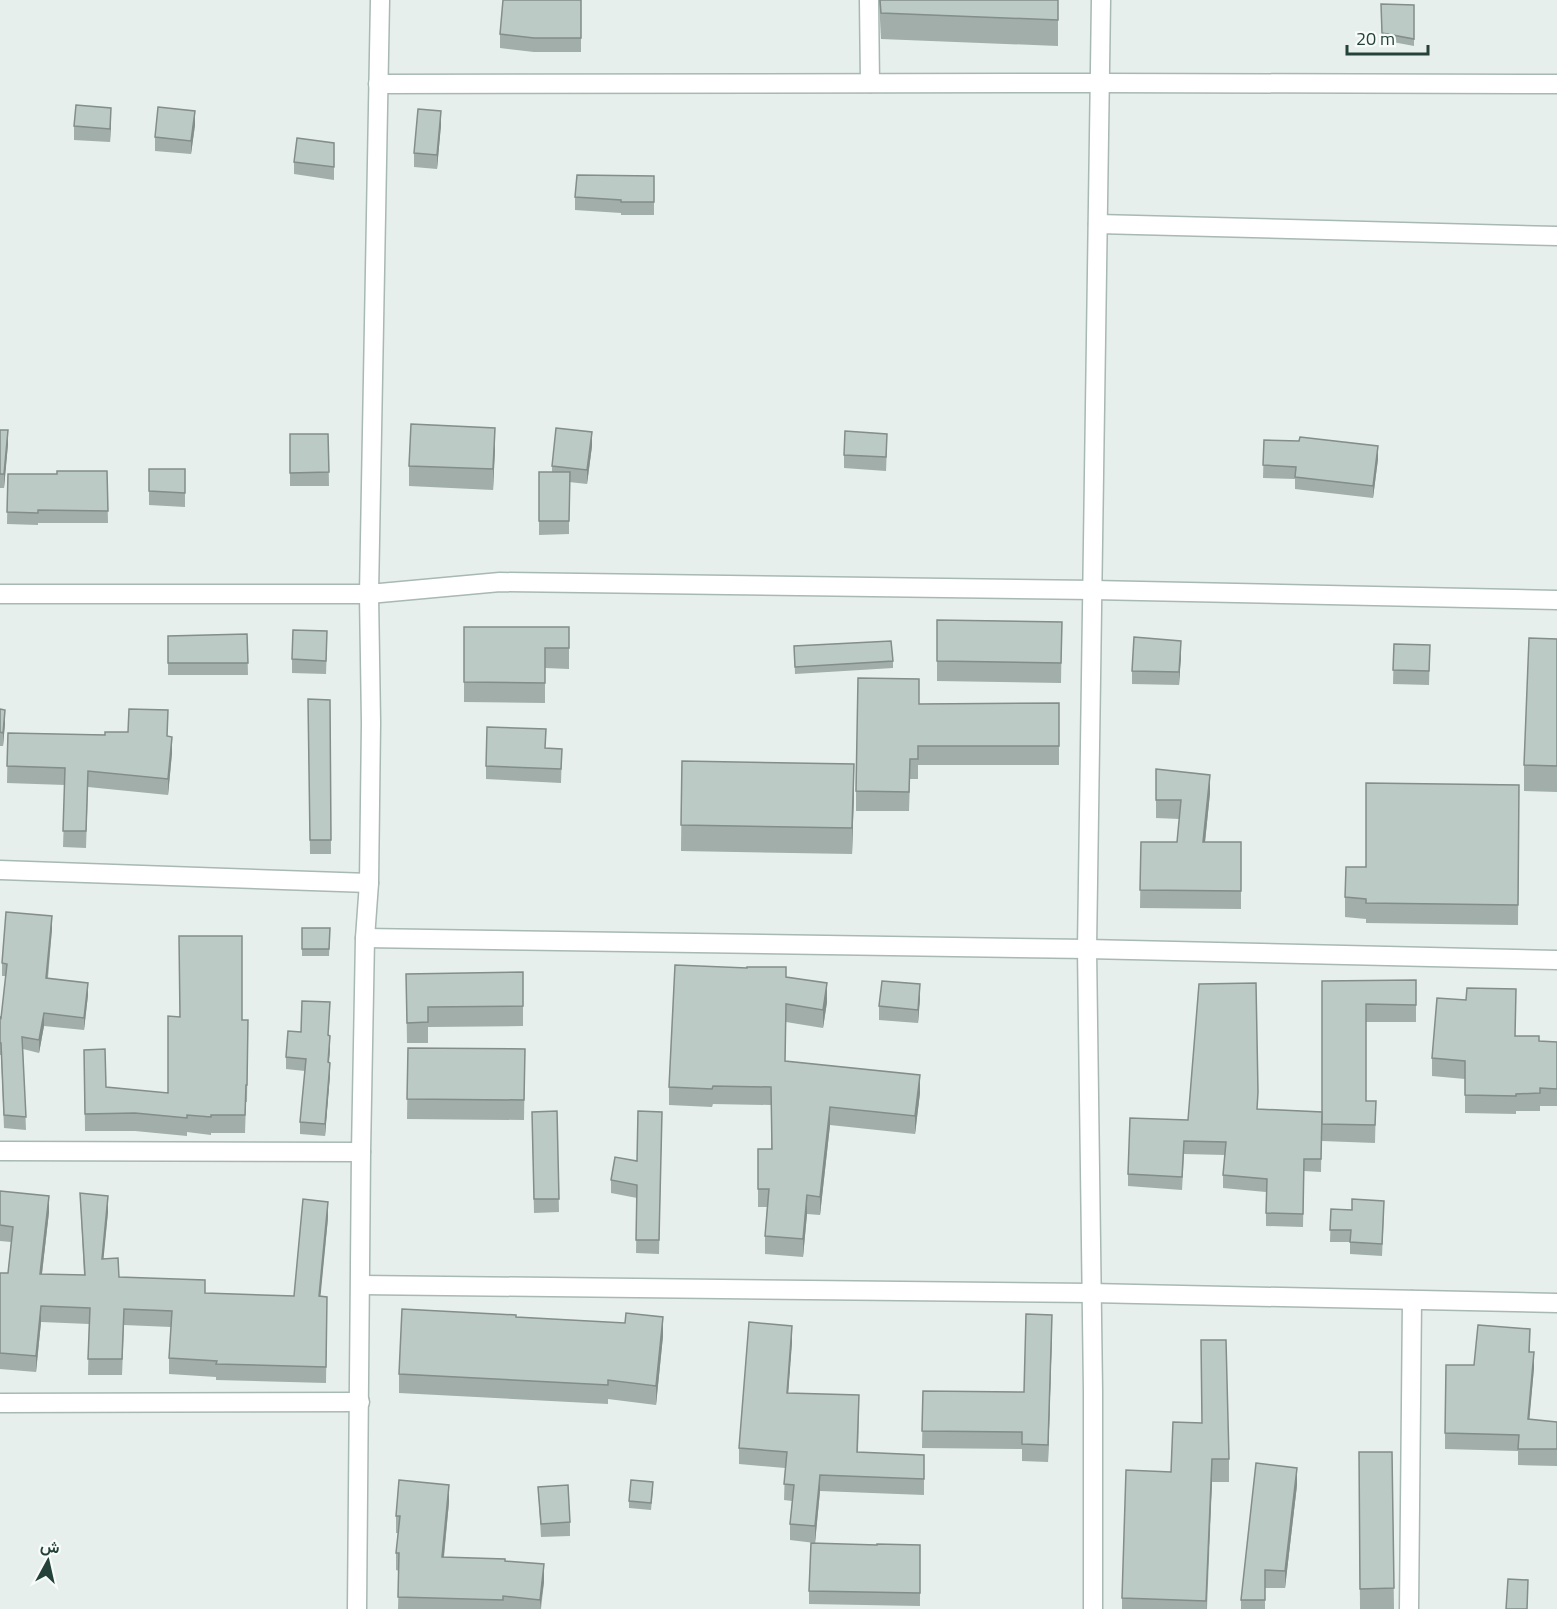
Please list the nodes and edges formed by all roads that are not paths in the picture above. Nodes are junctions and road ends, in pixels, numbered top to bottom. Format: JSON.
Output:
{"nodes":[{"id":1,"x":380,"y":0,"type":"edge"},
{"id":2,"x":869,"y":0,"type":"edge"},
{"id":3,"x":1101,"y":0,"type":"edge"},
{"id":4,"x":870,"y":83,"type":"junction"},
{"id":5,"x":1100,"y":83,"type":"junction"},
{"id":6,"x":378,"y":84,"type":"junction"},
{"id":7,"x":1557,"y":84,"type":"edge"},
{"id":8,"x":1098,"y":225,"type":"junction"},
{"id":9,"x":1557,"y":236,"type":"edge"},
{"id":10,"x":1093,"y":590,"type":"junction"},
{"id":11,"x":0,"y":594,"type":"edge"},
{"id":12,"x":369,"y":594,"type":"junction"},
{"id":13,"x":1557,"y":600,"type":"edge"},
{"id":14,"x":0,"y":870,"type":"edge"},
{"id":15,"x":369,"y":883,"type":"junction"},
{"id":16,"x":366,"y":938,"type":"junction"},
{"id":17,"x":1087,"y":949,"type":"junction"},
{"id":18,"x":1557,"y":960,"type":"edge"},
{"id":19,"x":0,"y":1151,"type":"edge"},
{"id":20,"x":361,"y":1152,"type":"junction"},
{"id":21,"x":361,"y":1285,"type":"junction"},
{"id":22,"x":1091,"y":1293,"type":"junction"},
{"id":23,"x":1412,"y":1300,"type":"junction"},
{"id":24,"x":1557,"y":1303,"type":"edge"},
{"id":25,"x":0,"y":1402,"type":"edge"},
{"id":26,"x":360,"y":1402,"type":"junction"},
{"id":27,"x":357,"y":1609,"type":"edge"},
{"id":28,"x":1093,"y":1609,"type":"edge"},
{"id":29,"x":1409,"y":1609,"type":"edge"}],
"edges":[{"from":1,"to":6,"type":"street"},
{"from":2,"to":4,"type":"street"},
{"from":3,"to":5,"type":"street"},
{"from":4,"to":5,"type":"street"},
{"from":4,"to":6,"type":"street"},
{"from":5,"to":7,"type":"street"},
{"from":5,"to":8,"type":"street"},
{"from":6,"to":12,"type":"street"},
{"from":8,"to":9,"type":"street"},
{"from":8,"to":10,"type":"street"},
{"from":10,"to":12,"type":"street"},
{"from":10,"to":13,"type":"street"},
{"from":10,"to":17,"type":"street"},
{"from":11,"to":12,"type":"street"},
{"from":12,"to":15,"type":"street"},
{"from":14,"to":15,"type":"street"},
{"from":15,"to":16,"type":"street"},
{"from":16,"to":17,"type":"street"},
{"from":16,"to":20,"type":"street"},
{"from":17,"to":18,"type":"street"},
{"from":17,"to":22,"type":"street"},
{"from":19,"to":20,"type":"street"},
{"from":20,"to":21,"type":"street"},
{"from":21,"to":22,"type":"street"},
{"from":21,"to":26,"type":"street"},
{"from":22,"to":23,"type":"street"},
{"from":22,"to":28,"type":"street"},
{"from":23,"to":24,"type":"street"},
{"from":23,"to":29,"type":"street"},
{"from":25,"to":26,"type":"street"},
{"from":26,"to":27,"type":"street"}]}
